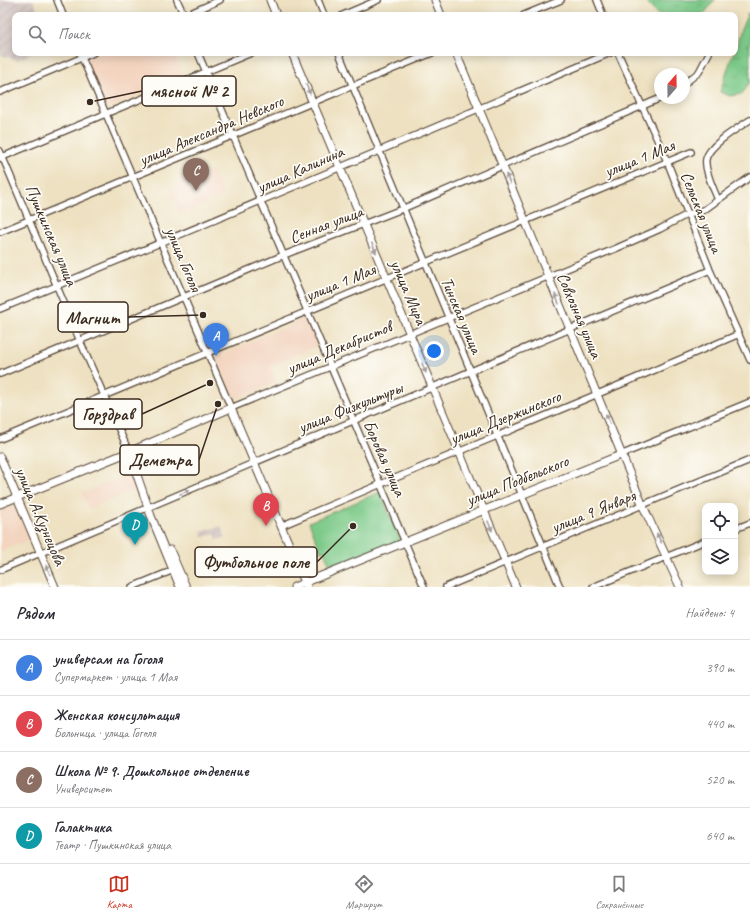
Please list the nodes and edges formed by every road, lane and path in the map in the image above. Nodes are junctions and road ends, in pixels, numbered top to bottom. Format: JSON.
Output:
{"nodes":[{"id":1,"x":57,"y":0,"type":"edge"},
{"id":2,"x":177,"y":0,"type":"edge"},
{"id":3,"x":220,"y":0,"type":"edge"},
{"id":4,"x":270,"y":0,"type":"edge"},
{"id":5,"x":318,"y":0,"type":"edge"},
{"id":6,"x":378,"y":0,"type":"edge"},
{"id":7,"x":435,"y":0,"type":"edge"},
{"id":8,"x":561,"y":0,"type":"edge"},
{"id":9,"x":597,"y":0,"type":"edge"},
{"id":10,"x":62,"y":12,"type":"edge"},
{"id":11,"x":183,"y":12,"type":"edge"},
{"id":12,"x":192,"y":12,"type":"edge"},
{"id":13,"x":275,"y":12,"type":"edge"},
{"id":14,"x":323,"y":12,"type":"edge"},
{"id":15,"x":350,"y":12,"type":"edge"},
{"id":16,"x":440,"y":12,"type":"edge"},
{"id":17,"x":531,"y":12,"type":"edge"},
{"id":18,"x":602,"y":12,"type":"edge"},
{"id":19,"x":79,"y":56,"type":"edge"},
{"id":20,"x":81,"y":56,"type":"edge"},
{"id":21,"x":199,"y":56,"type":"edge"},
{"id":22,"x":244,"y":56,"type":"edge"},
{"id":23,"x":293,"y":56,"type":"edge"},
{"id":24,"x":340,"y":56,"type":"edge"},
{"id":25,"x":425,"y":56,"type":"edge"},
{"id":26,"x":457,"y":56,"type":"edge"},
{"id":27,"x":603,"y":56,"type":"edge"},
{"id":28,"x":619,"y":56,"type":"edge"},
{"id":29,"x":707,"y":56,"type":"edge"},
{"id":30,"x":204,"y":72,"type":"junction"},
{"id":31,"x":690,"y":79,"type":"edge"},
{"id":32,"x":352,"y":86,"type":"junction"},
{"id":33,"x":0,"y":92,"type":"edge"},
{"id":34,"x":654,"y":101,"type":"edge"},
{"id":35,"x":313,"y":102,"type":"junction"},
{"id":36,"x":642,"y":106,"type":"junction"},
{"id":37,"x":479,"y":108,"type":"junction"},
{"id":38,"x":105,"y":114,"type":"junction"},
{"id":39,"x":750,"y":120,"type":"edge"},
{"id":40,"x":232,"y":136,"type":"junction"},
{"id":41,"x":379,"y":150,"type":"junction"},
{"id":42,"x":0,"y":151,"type":"edge"},
{"id":43,"x":691,"y":152,"type":"dead end"},
{"id":44,"x":1,"y":158,"type":"edge"},
{"id":45,"x":667,"y":161,"type":"junction"},
{"id":46,"x":503,"y":165,"type":"junction"},
{"id":47,"x":340,"y":167,"type":"junction"},
{"id":48,"x":750,"y":177,"type":"edge"},
{"id":49,"x":133,"y":178,"type":"junction"},
{"id":50,"x":718,"y":200,"type":"junction"},
{"id":51,"x":260,"y":202,"type":"junction"},
{"id":52,"x":402,"y":209,"type":"junction"},
{"id":53,"x":688,"y":214,"type":"junction"},
{"id":54,"x":28,"y":221,"type":"junction"},
{"id":55,"x":526,"y":221,"type":"junction"},
{"id":56,"x":364,"y":224,"type":"junction"},
{"id":57,"x":0,"y":232,"type":"edge"},
{"id":58,"x":161,"y":242,"type":"junction"},
{"id":59,"x":284,"y":255,"type":"junction"},
{"id":60,"x":425,"y":263,"type":"junction"},
{"id":61,"x":710,"y":270,"type":"junction"},
{"id":62,"x":548,"y":276,"type":"junction"},
{"id":63,"x":388,"y":278,"type":"junction"},
{"id":64,"x":58,"y":286,"type":"junction"},
{"id":65,"x":184,"y":296,"type":"junction"},
{"id":66,"x":0,"y":309,"type":"edge"},
{"id":67,"x":307,"y":311,"type":"junction"},
{"id":68,"x":448,"y":317,"type":"junction"},
{"id":69,"x":570,"y":330,"type":"junction"},
{"id":70,"x":410,"y":333,"type":"junction"},
{"id":71,"x":739,"y":334,"type":"junction"},
{"id":72,"x":80,"y":341,"type":"junction"},
{"id":73,"x":208,"y":353,"type":"junction"},
{"id":74,"x":750,"y":360,"type":"edge"},
{"id":75,"x":331,"y":366,"type":"junction"},
{"id":76,"x":470,"y":373,"type":"junction"},
{"id":77,"x":0,"y":374,"type":"edge"},
{"id":78,"x":432,"y":389,"type":"junction"},
{"id":79,"x":598,"y":396,"type":"junction"},
{"id":80,"x":104,"y":397,"type":"junction"},
{"id":81,"x":750,"y":402,"type":"edge"},
{"id":82,"x":231,"y":408,"type":"junction"},
{"id":83,"x":353,"y":421,"type":"junction"},
{"id":84,"x":497,"y":435,"type":"junction"},
{"id":85,"x":0,"y":439,"type":"edge"},
{"id":86,"x":459,"y":451,"type":"junction"},
{"id":87,"x":129,"y":452,"type":"junction"},
{"id":88,"x":623,"y":454,"type":"junction"},
{"id":89,"x":0,"y":457,"type":"edge"},
{"id":90,"x":750,"y":460,"type":"edge"},
{"id":91,"x":254,"y":461,"type":"junction"},
{"id":92,"x":381,"y":484,"type":"junction"},
{"id":93,"x":521,"y":495,"type":"junction"},
{"id":94,"x":18,"y":496,"type":"junction"},
{"id":95,"x":0,"y":504,"type":"edge"},
{"id":96,"x":643,"y":506,"type":"junction"},
{"id":97,"x":150,"y":507,"type":"junction"},
{"id":98,"x":483,"y":510,"type":"junction"},
{"id":99,"x":750,"y":523,"type":"edge"},
{"id":100,"x":281,"y":526,"type":"junction"},
{"id":101,"x":738,"y":528,"type":"edge"},
{"id":102,"x":406,"y":542,"type":"junction"},
{"id":103,"x":702,"y":542,"type":"edge"},
{"id":104,"x":544,"y":546,"type":"junction"},
{"id":105,"x":40,"y":553,"type":"junction"},
{"id":106,"x":667,"y":556,"type":"junction"},
{"id":107,"x":506,"y":562,"type":"junction"},
{"id":108,"x":175,"y":569,"type":"junction"},
{"id":109,"x":0,"y":570,"type":"edge"},
{"id":110,"x":306,"y":585,"type":"edge"},
{"id":111,"x":55,"y":587,"type":"edge"},
{"id":112,"x":132,"y":587,"type":"edge"},
{"id":113,"x":180,"y":587,"type":"edge"},
{"id":114,"x":186,"y":587,"type":"edge"},
{"id":115,"x":294,"y":587,"type":"edge"},
{"id":116,"x":424,"y":587,"type":"edge"},
{"id":117,"x":446,"y":587,"type":"edge"},
{"id":118,"x":516,"y":587,"type":"edge"},
{"id":119,"x":560,"y":587,"type":"edge"},
{"id":120,"x":593,"y":587,"type":"edge"},
{"id":121,"x":680,"y":587,"type":"edge"}],
"edges":[{"from":1,"to":10,"type":"street"},
{"from":2,"to":11,"type":"street"},
{"from":3,"to":12,"type":"street"},
{"from":4,"to":13,"type":"main road"},
{"from":5,"to":14,"type":"street"},
{"from":6,"to":15,"type":"street"},
{"from":7,"to":16,"type":"main road"},
{"from":8,"to":17,"type":"street"},
{"from":9,"to":18,"type":"street"},
{"from":19,"to":33,"type":"street"},
{"from":20,"to":38,"type":"street","name":"улица Гоголя"},
{"from":21,"to":30,"type":"street","name":"Боровая улица"},
{"from":22,"to":30,"type":"street"},
{"from":23,"to":35,"type":"main road","name":"улица Мира","one_way":true},
{"from":24,"to":32,"type":"street","name":"Тинская улица"},
{"from":25,"to":32,"type":"street","name":"улица Александра Невского"},
{"from":26,"to":37,"type":"main road","name":"Совхозная улица"},
{"from":27,"to":37,"type":"street","name":"улица Калинина"},
{"from":28,"to":36,"type":"street","name":"Сельская улица"},
{"from":29,"to":31,"type":"street"},
{"from":30,"to":38,"type":"street"},
{"from":30,"to":40,"type":"street","name":"Боровая улица"},
{"from":32,"to":35,"type":"street","name":"улица Александра Невского"},
{"from":32,"to":41,"type":"street","name":"Тинская улица"},
{"from":34,"to":36,"type":"street","name":"Сенная улица"},
{"from":35,"to":40,"type":"street","name":"улица Александра Невского"},
{"from":35,"to":47,"type":"main road","name":"улица Мира"},
{"from":36,"to":45,"type":"street","name":"Сельская улица"},
{"from":36,"to":46,"type":"street","name":"Сенная улица"},
{"from":37,"to":41,"type":"street","name":"улица Калинина"},
{"from":37,"to":46,"type":"main road","name":"Совхозная улица"},
{"from":38,"to":44,"type":"street"},
{"from":38,"to":49,"type":"street","name":"улица Гоголя"},
{"from":39,"to":50,"type":"street"},
{"from":40,"to":49,"type":"street","name":"улица Александра Невского"},
{"from":40,"to":51,"type":"street","name":"Боровая улица"},
{"from":41,"to":47,"type":"street","name":"улица Калинина"},
{"from":41,"to":52,"type":"street","name":"Тинская улица"},
{"from":42,"to":44,"type":"street","name":"Пушкинская улица"},
{"from":43,"to":45,"type":"street","name":"улица 1 Мая"},
{"from":44,"to":54,"type":"street","name":"Пушкинская улица"},
{"from":45,"to":53,"type":"street","name":"Сельская улица"},
{"from":45,"to":55,"type":"street","name":"улица 1 Мая"},
{"from":46,"to":52,"type":"street","name":"Сенная улица"},
{"from":55,"to":46,"type":"main road","name":"Совхозная улица","one_way":true},
{"from":47,"to":51,"type":"street","name":"улица Калинина"},
{"from":47,"to":56,"type":"main road","name":"улица Мира"},
{"from":48,"to":50,"type":"street","name":"улица Декабристов"},
{"from":49,"to":54,"type":"street","name":"улица Александра Невского"},
{"from":49,"to":58,"type":"street","name":"улица Гоголя"},
{"from":50,"to":53,"type":"street","name":"улица Декабристов"},
{"from":51,"to":58,"type":"street","name":"улица Калинина"},
{"from":51,"to":59,"type":"street","name":"Боровая улица"},
{"from":52,"to":56,"type":"street","name":"Сенная улица"},
{"from":52,"to":60,"type":"street","name":"Тинская улица"},
{"from":53,"to":61,"type":"street","name":"Сельская улица"},
{"from":53,"to":62,"type":"street","name":"улица Декабристов"},
{"from":54,"to":57,"type":"street","name":"улица Александра Невского"},
{"from":54,"to":64,"type":"street","name":"Пушкинская улица"},
{"from":55,"to":60,"type":"street","name":"улица 1 Мая"},
{"from":55,"to":62,"type":"main road","name":"Совхозная улица"},
{"from":56,"to":59,"type":"street","name":"Сенная улица"},
{"from":56,"to":63,"type":"main road","name":"улица Мира","one_way":true},
{"from":58,"to":64,"type":"street","name":"улица Калинина"},
{"from":58,"to":65,"type":"street","name":"улица Гоголя"},
{"from":59,"to":65,"type":"street","name":"Сенная улица"},
{"from":59,"to":67,"type":"street","name":"Боровая улица"},
{"from":60,"to":63,"type":"street","name":"улица 1 Мая"},
{"from":60,"to":68,"type":"street","name":"Тинская улица"},
{"from":61,"to":69,"type":"street","name":"улица Физкультуры"},
{"from":61,"to":71,"type":"street","name":"Сельская улица"},
{"from":62,"to":68,"type":"street","name":"улица Декабристов"},
{"from":69,"to":62,"type":"main road","name":"Совхозная улица","one_way":true},
{"from":63,"to":67,"type":"street","name":"улица 1 Мая"},
{"from":63,"to":70,"type":"main road","name":"улица Мира"},
{"from":64,"to":66,"type":"street","name":"улица Калинина"},
{"from":64,"to":72,"type":"street","name":"Пушкинская улица"},
{"from":65,"to":72,"type":"street","name":"Сенная улица"},
{"from":65,"to":73,"type":"street","name":"улица Гоголя"},
{"from":67,"to":73,"type":"street","name":"улица 1 Мая"},
{"from":67,"to":75,"type":"street","name":"Боровая улица"},
{"from":68,"to":70,"type":"street","name":"улица Декабристов"},
{"from":68,"to":76,"type":"street","name":"Тинская улица"},
{"from":69,"to":76,"type":"street","name":"улица Физкультуры"},
{"from":69,"to":79,"type":"main road","name":"Совхозная улица"},
{"from":70,"to":75,"type":"street","name":"улица Декабристов"},
{"from":70,"to":78,"type":"main road","name":"улица Мира","one_way":true},
{"from":71,"to":74,"type":"street","name":"Сельская улица"},
{"from":71,"to":79,"type":"street","name":"улица Дзержинского"},
{"from":72,"to":77,"type":"street","name":"Сенная улица"},
{"from":72,"to":80,"type":"street","name":"Пушкинская улица"},
{"from":73,"to":80,"type":"street","name":"улица 1 Мая"},
{"from":73,"to":82,"type":"street","name":"улица Гоголя"},
{"from":75,"to":82,"type":"street","name":"улица Декабристов"},
{"from":75,"to":83,"type":"street","name":"Боровая улица"},
{"from":76,"to":78,"type":"street","name":"улица Физкультуры"},
{"from":76,"to":84,"type":"street","name":"Тинская улица"},
{"from":78,"to":83,"type":"street","name":"улица Физкультуры"},
{"from":78,"to":86,"type":"main road","name":"улица Мира"},
{"from":79,"to":84,"type":"street","name":"улица Дзержинского"},
{"from":88,"to":79,"type":"main road","name":"Совхозная улица","one_way":true},
{"from":80,"to":85,"type":"street","name":"улица 1 Мая"},
{"from":80,"to":87,"type":"street","name":"Пушкинская улица"},
{"from":81,"to":88,"type":"street","name":"улица Подбельского"},
{"from":82,"to":87,"type":"main road","name":"улица Декабристов"},
{"from":82,"to":91,"type":"main road","name":"улица Гоголя"},
{"from":83,"to":91,"type":"street","name":"улица Физкультуры"},
{"from":83,"to":92,"type":"street","name":"Боровая улица"},
{"from":84,"to":86,"type":"street","name":"улица Дзержинского"},
{"from":84,"to":93,"type":"street","name":"Тинская улица"},
{"from":86,"to":92,"type":"street","name":"улица Дзержинского"},
{"from":86,"to":98,"type":"main road","name":"улица Мира"},
{"from":87,"to":94,"type":"main road","name":"улица Декабристов"},
{"from":87,"to":97,"type":"main road","name":"Пушкинская улица"},
{"from":88,"to":93,"type":"main road","name":"улица Подбельского"},
{"from":88,"to":96,"type":"main road","name":"Совхозная улица"},
{"from":89,"to":94,"type":"main road","name":"улица А.Кузнецова"},
{"from":90,"to":96,"type":"street","name":"улица 9 Января"},
{"from":97,"to":91,"type":"street","name":"улица Физкультуры","one_way":true},
{"from":91,"to":100,"type":"main road","name":"улица Гоголя"},
{"from":92,"to":100,"type":"street","name":"улица Дзержинского"},
{"from":92,"to":102,"type":"street","name":"Боровая улица"},
{"from":93,"to":98,"type":"main road","name":"улица Подбельского"},
{"from":93,"to":104,"type":"street","name":"Тинская улица"},
{"from":94,"to":95,"type":"main road","name":"улица Декабристов"},
{"from":94,"to":105,"type":"main road","name":"улица А.Кузнецова"},
{"from":96,"to":104,"type":"street","name":"улица 9 Января"},
{"from":106,"to":96,"type":"main road","name":"Совхозная улица","one_way":true},
{"from":97,"to":105,"type":"street","name":"улица Физкультуры"},
{"from":97,"to":108,"type":"main road","name":"Пушкинская улица"},
{"from":98,"to":102,"type":"main road","name":"улица Подбельского"},
{"from":98,"to":107,"type":"main road","name":"улица Мира","one_way":true},
{"from":99,"to":101,"type":"street"},
{"from":100,"to":110,"type":"main road","name":"улица Гоголя"},
{"from":102,"to":110,"type":"main road","name":"улица Подбельского"},
{"from":102,"to":116,"type":"street","name":"Боровая улица"},
{"from":103,"to":106,"type":"street"},
{"from":104,"to":107,"type":"street","name":"улица 9 Января"},
{"from":104,"to":119,"type":"street","name":"Тинская улица"},
{"from":105,"to":109,"type":"street","name":"улица Физкультуры"},
{"from":111,"to":105,"type":"main road","name":"улица А.Кузнецова","one_way":true},
{"from":106,"to":120,"type":"street"},
{"from":106,"to":121,"type":"main road","name":"Совхозная улица"},
{"from":107,"to":117,"type":"street","name":"улица 9 Января"},
{"from":107,"to":118,"type":"main road","name":"улица Мира"},
{"from":108,"to":112,"type":"street"},
{"from":108,"to":113,"type":"main road","name":"Пушкинская улица"},
{"from":108,"to":114,"type":"main road","name":"Пушкинская улица"},
{"from":110,"to":115,"type":"main road","name":"улица Подбельского"}]}
